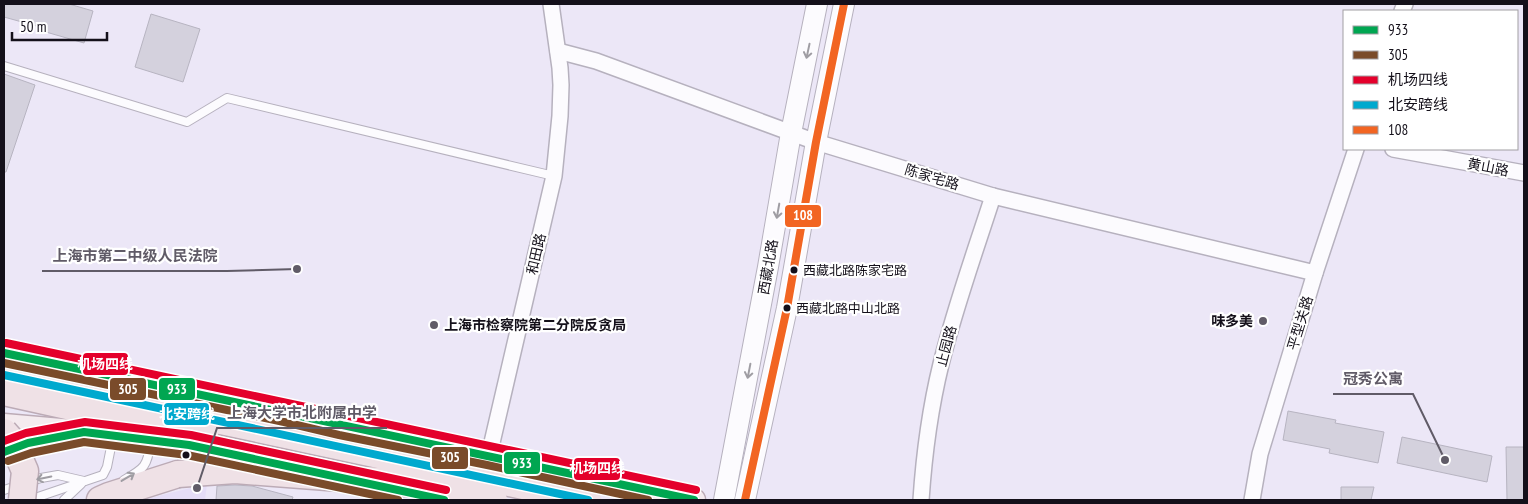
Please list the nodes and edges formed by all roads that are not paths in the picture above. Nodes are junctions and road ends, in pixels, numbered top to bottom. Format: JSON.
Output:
{"nodes":[{"id":1,"x":551,"y":4,"type":"edge"},
{"id":2,"x":818,"y":4,"type":"edge"},
{"id":3,"x":844,"y":4,"type":"edge"},
{"id":4,"x":558,"y":51,"type":"junction"},
{"id":5,"x":4,"y":66,"type":"edge"},
{"id":6,"x":791,"y":133,"type":"junction"},
{"id":7,"x":816,"y":142,"type":"junction"},
{"id":8,"x":1356,"y":150,"type":"edge"},
{"id":9,"x":1398,"y":150,"type":"edge"},
{"id":10,"x":1524,"y":174,"type":"edge"},
{"id":11,"x":554,"y":176,"type":"junction"},
{"id":12,"x":993,"y":196,"type":"junction"},
{"id":13,"x":1315,"y":273,"type":"junction"},
{"id":14,"x":4,"y":341,"type":"edge"},
{"id":15,"x":4,"y":353,"type":"edge"},
{"id":16,"x":4,"y":365,"type":"edge"},
{"id":17,"x":4,"y":375,"type":"edge"},
{"id":18,"x":4,"y":392,"type":"edge"},
{"id":19,"x":286,"y":412,"type":"junction"},
{"id":20,"x":221,"y":421,"type":"junction"},
{"id":21,"x":4,"y":425,"type":"edge"},
{"id":22,"x":4,"y":432,"type":"edge"},
{"id":23,"x":84,"y":432,"type":"junction"},
{"id":24,"x":113,"y":435,"type":"junction"},
{"id":25,"x":150,"y":440,"type":"junction"},
{"id":26,"x":4,"y":452,"type":"edge"},
{"id":27,"x":490,"y":455,"type":"junction"},
{"id":28,"x":419,"y":484,"type":"junction"},
{"id":29,"x":102,"y":489,"type":"edge"},
{"id":30,"x":4,"y":490,"type":"edge"},
{"id":31,"x":22,"y":500,"type":"edge"},
{"id":32,"x":29,"y":500,"type":"edge"},
{"id":33,"x":64,"y":500,"type":"edge"},
{"id":34,"x":444,"y":500,"type":"edge"},
{"id":35,"x":479,"y":500,"type":"edge"},
{"id":36,"x":494,"y":500,"type":"edge"},
{"id":37,"x":588,"y":500,"type":"edge"},
{"id":38,"x":694,"y":500,"type":"edge"},
{"id":39,"x":724,"y":500,"type":"edge"},
{"id":40,"x":745,"y":500,"type":"edge"},
{"id":41,"x":921,"y":500,"type":"edge"},
{"id":42,"x":1252,"y":500,"type":"edge"}],
"edges":[{"from":1,"to":4,"type":"street","name":"和田路"},
{"from":2,"to":6,"type":"main road","name":"西藏北路","one_way":true},
{"from":3,"to":7,"type":"main road","name":"西藏北路"},
{"from":4,"to":6,"type":"street","name":"陈家宅路"},
{"from":4,"to":11,"type":"street","name":"和田路"},
{"from":5,"to":11,"type":"lane"},
{"from":6,"to":7,"type":"street","name":"陈家宅路"},
{"from":6,"to":39,"type":"main road","name":"西藏北路","one_way":true},
{"from":7,"to":12,"type":"street","name":"陈家宅路"},
{"from":7,"to":40,"type":"main road","name":"西藏北路"},
{"from":8,"to":13,"type":"street","name":"平型关路"},
{"from":9,"to":10,"type":"street","name":"黄山路"},
{"from":11,"to":27,"type":"street","name":"和田路"},
{"from":12,"to":13,"type":"street","name":"陈家宅路"},
{"from":12,"to":41,"type":"street","name":"止园路"},
{"from":13,"to":42,"type":"street","name":"平型关路"},
{"from":14,"to":19,"type":"main road"},
{"from":15,"to":19,"type":"main road"},
{"from":16,"to":20,"type":"highway"},
{"from":17,"to":20,"type":"highway"},
{"from":18,"to":28,"type":"highway","bridge":true},
{"from":19,"to":27,"type":"main road"},
{"from":20,"to":37,"type":"highway","bridge":true},
{"from":21,"to":23,"type":"main road"},
{"from":22,"to":31,"type":"highway","bridge":true},
{"from":23,"to":24,"type":"main road"},
{"from":23,"to":26,"type":"main road"},
{"from":24,"to":25,"type":"main road"},
{"from":24,"to":29,"type":"lane"},
{"from":29,"to":25,"type":"lane","one_way":true},
{"from":25,"to":34,"type":"main road"},
{"from":27,"to":35,"type":"street","name":"和田路"},
{"from":27,"to":38,"type":"main road"},
{"from":28,"to":29,"type":"highway","bridge":true},
{"from":28,"to":36,"type":"highway","bridge":true},
{"from":29,"to":30,"type":"lane","one_way":true},
{"from":29,"to":32,"type":"lane"},
{"from":29,"to":33,"type":"lane"}]}
